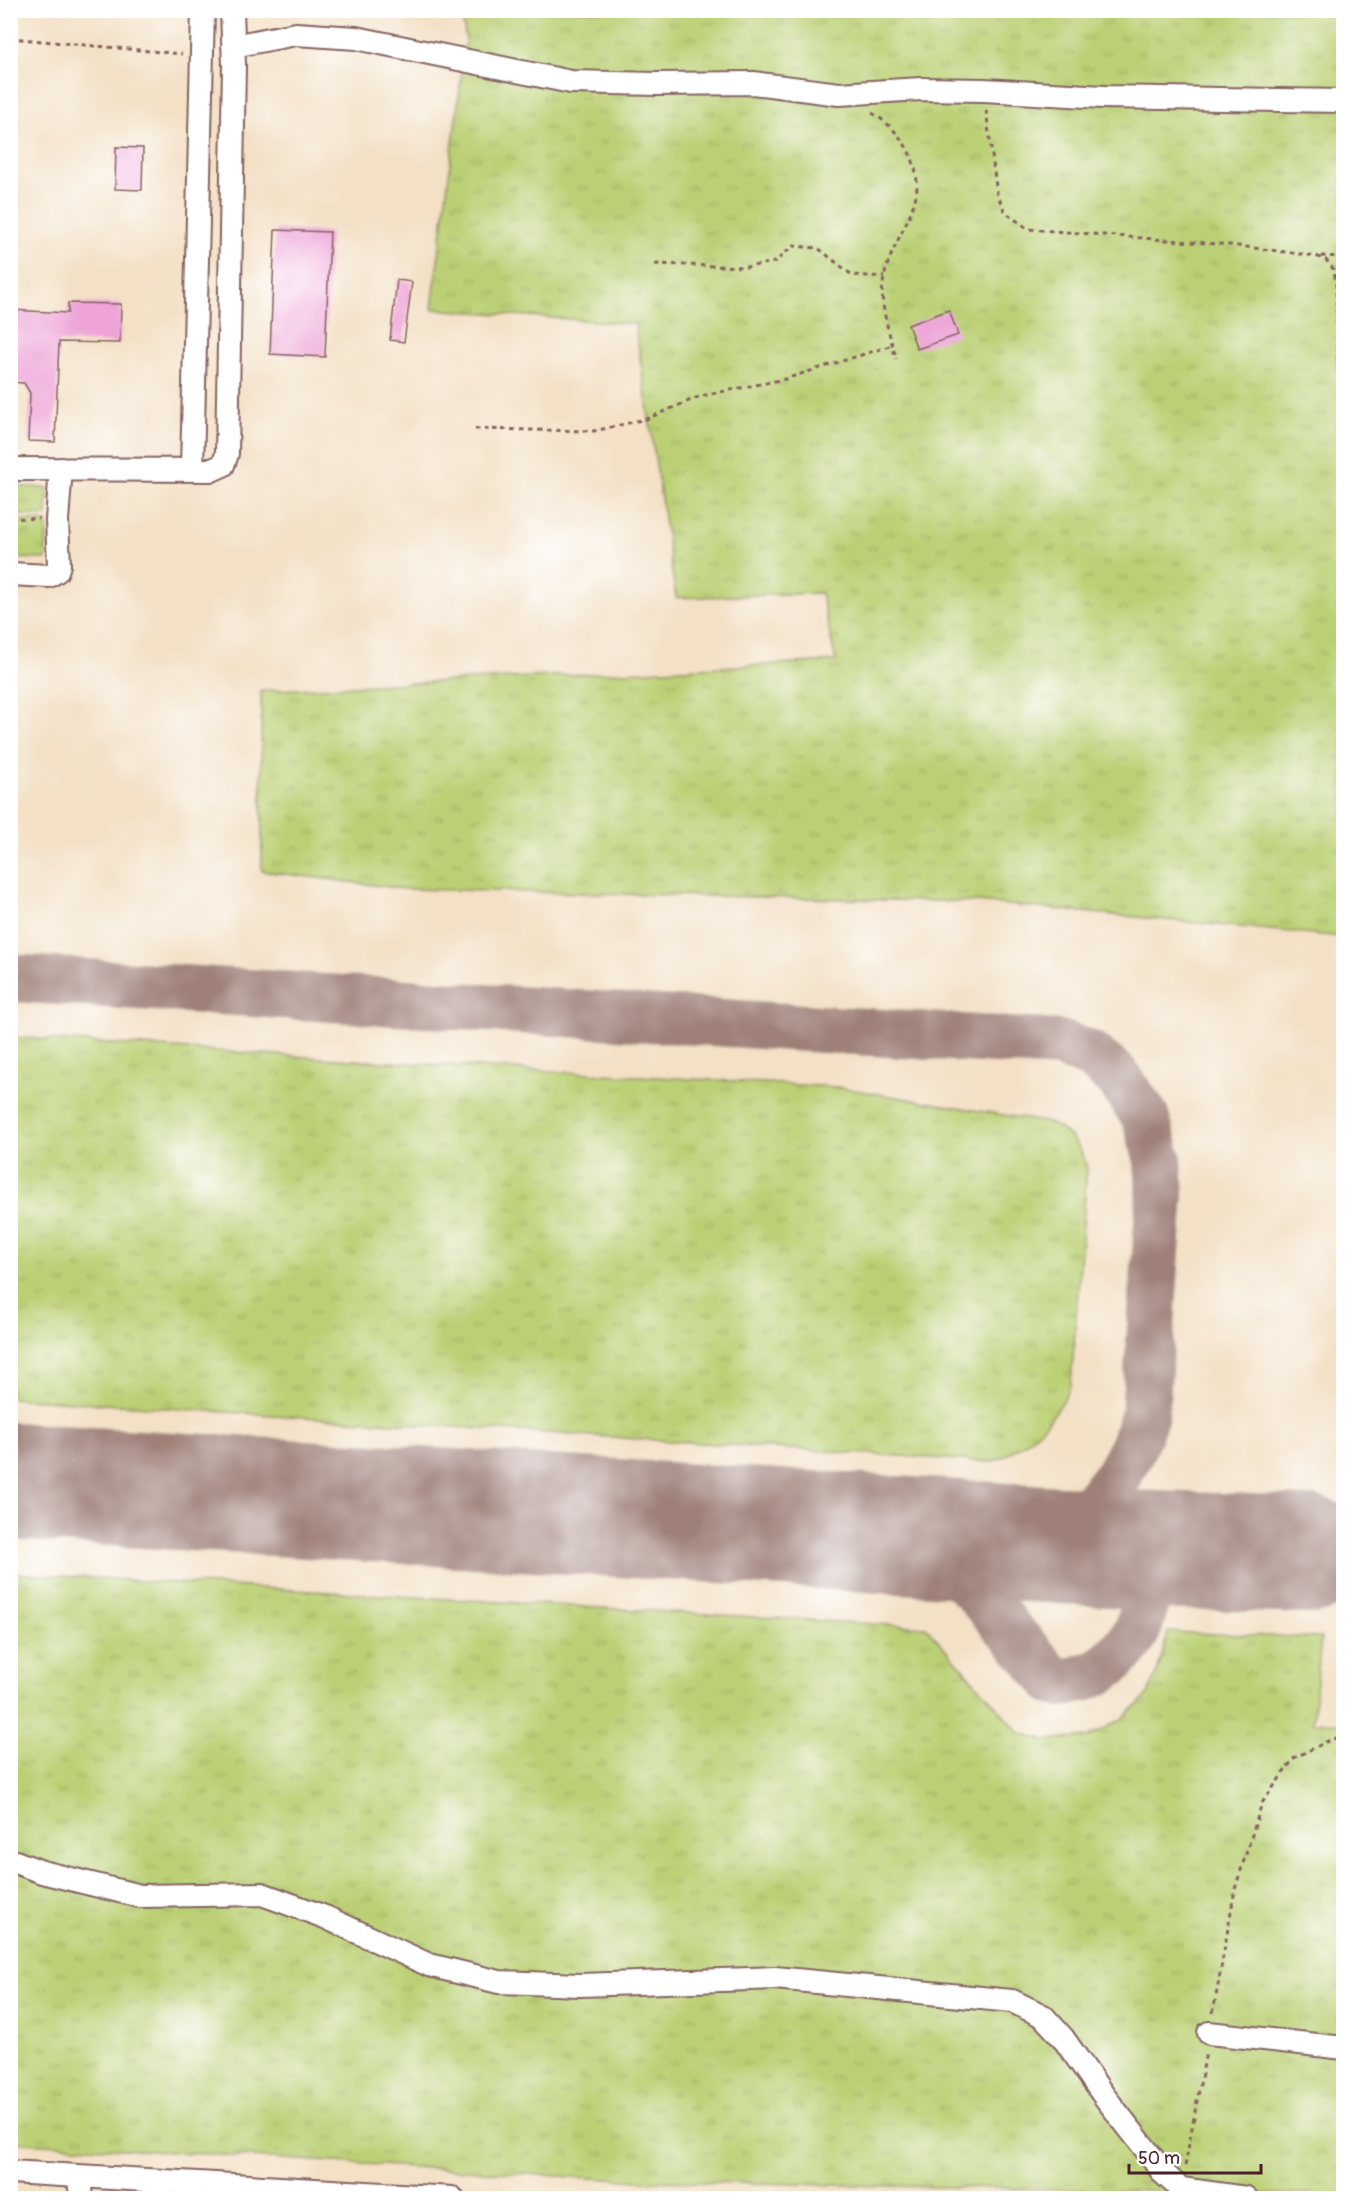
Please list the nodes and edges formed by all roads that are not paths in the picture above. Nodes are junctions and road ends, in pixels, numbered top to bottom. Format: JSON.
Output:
{"nodes":[{"id":1,"x":204,"y":20,"type":"edge"},
{"id":2,"x":233,"y":38,"type":"edge"},
{"id":3,"x":202,"y":62,"type":"junction"},
{"id":4,"x":1344,"y":101,"type":"edge"},
{"id":5,"x":10,"y":469,"type":"edge"},
{"id":6,"x":61,"y":469,"type":"junction"},
{"id":7,"x":192,"y":469,"type":"junction"},
{"id":8,"x":10,"y":574,"type":"edge"},
{"id":9,"x":10,"y":1860,"type":"edge"},
{"id":10,"x":1209,"y":2033,"type":"road end"},
{"id":11,"x":1344,"y":2048,"type":"edge"},
{"id":12,"x":10,"y":2172,"type":"edge"},
{"id":13,"x":80,"y":2188,"type":"edge"},
{"id":14,"x":276,"y":2193,"type":"edge"},
{"id":15,"x":452,"y":2199,"type":"edge"},
{"id":16,"x":1246,"y":2199,"type":"edge"}],
"edges":[{"from":1,"to":2,"type":"street"},
{"from":1,"to":3,"type":"street"},
{"from":2,"to":3,"type":"street"},
{"from":2,"to":4,"type":"street"},
{"from":2,"to":7,"type":"street"},
{"from":3,"to":7,"type":"street"},
{"from":5,"to":6,"type":"street"},
{"from":6,"to":7,"type":"street"},
{"from":6,"to":8,"type":"street"},
{"from":9,"to":16,"type":"street"},
{"from":10,"to":11,"type":"street"},
{"from":12,"to":13,"type":"street"},
{"from":13,"to":14,"type":"street"},
{"from":14,"to":15,"type":"street"}]}
